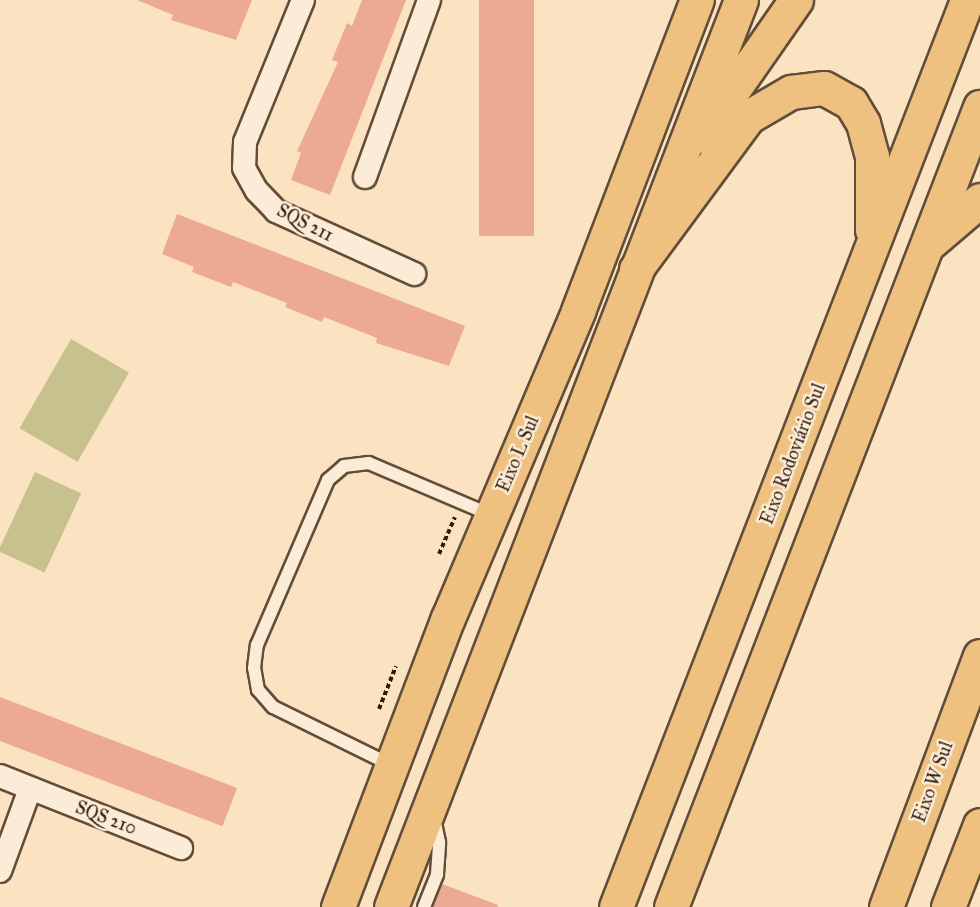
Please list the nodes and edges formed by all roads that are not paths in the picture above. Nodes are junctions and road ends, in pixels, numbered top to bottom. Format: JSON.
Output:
{"nodes":[{"id":1,"x":303,"y":0,"type":"edge"},
{"id":2,"x":429,"y":0,"type":"edge"},
{"id":3,"x":697,"y":0,"type":"edge"},
{"id":4,"x":741,"y":0,"type":"edge"},
{"id":5,"x":796,"y":0,"type":"edge"},
{"id":6,"x":967,"y":0,"type":"edge"},
{"id":7,"x":979,"y":109,"type":"edge"},
{"id":8,"x":365,"y":177,"type":"dead end"},
{"id":9,"x":665,"y":190,"type":"junction"},
{"id":10,"x":980,"y":200,"type":"edge"},
{"id":11,"x":931,"y":242,"type":"junction"},
{"id":12,"x":872,"y":252,"type":"junction"},
{"id":13,"x":636,"y":268,"type":"junction"},
{"id":14,"x":414,"y":274,"type":"dead end"},
{"id":15,"x":491,"y":516,"type":"junction"},
{"id":16,"x":980,"y":656,"type":"edge"},
{"id":17,"x":392,"y":766,"type":"junction"},
{"id":18,"x":0,"y":776,"type":"edge"},
{"id":19,"x":30,"y":789,"type":"junction"},
{"id":20,"x":431,"y":802,"type":"junction"},
{"id":21,"x":980,"y":825,"type":"edge"},
{"id":22,"x":181,"y":848,"type":"dead end"},
{"id":23,"x":0,"y":871,"type":"edge"},
{"id":24,"x":338,"y":907,"type":"edge"},
{"id":25,"x":391,"y":907,"type":"edge"},
{"id":26,"x":424,"y":907,"type":"edge"},
{"id":27,"x":616,"y":907,"type":"edge"},
{"id":28,"x":671,"y":907,"type":"edge"},
{"id":29,"x":886,"y":907,"type":"edge"},
{"id":30,"x":948,"y":907,"type":"edge"}],
"edges":[{"from":1,"to":14,"type":"street","name":"SQS 211"},
{"from":2,"to":8,"type":"street"},
{"from":3,"to":15,"type":"main road","name":"Eixo L Sul"},
{"from":4,"to":9,"type":"main road"},
{"from":5,"to":9,"type":"main road"},
{"from":6,"to":12,"type":"main road","name":"Eixo Rodoviário Sul"},
{"from":7,"to":11,"type":"main road"},
{"from":9,"to":13,"type":"main road"},
{"from":10,"to":11,"type":"main road"},
{"from":11,"to":28,"type":"main road"},
{"from":12,"to":13,"type":"main road"},
{"from":12,"to":27,"type":"main road","name":"Eixo Rodoviário Sul"},
{"from":13,"to":20,"type":"main road"},
{"from":15,"to":17,"type":"main road","name":"Eixo L Sul"},
{"from":15,"to":17,"type":"lane"},
{"from":16,"to":29,"type":"main road","name":"Eixo W Sul"},
{"from":17,"to":24,"type":"main road","name":"Eixo L Sul"},
{"from":18,"to":19,"type":"street","name":"SQS 210"},
{"from":19,"to":22,"type":"street","name":"SQS 210"},
{"from":19,"to":23,"type":"street"},
{"from":20,"to":25,"type":"main road"},
{"from":20,"to":26,"type":"lane"},
{"from":21,"to":30,"type":"main road"}]}
